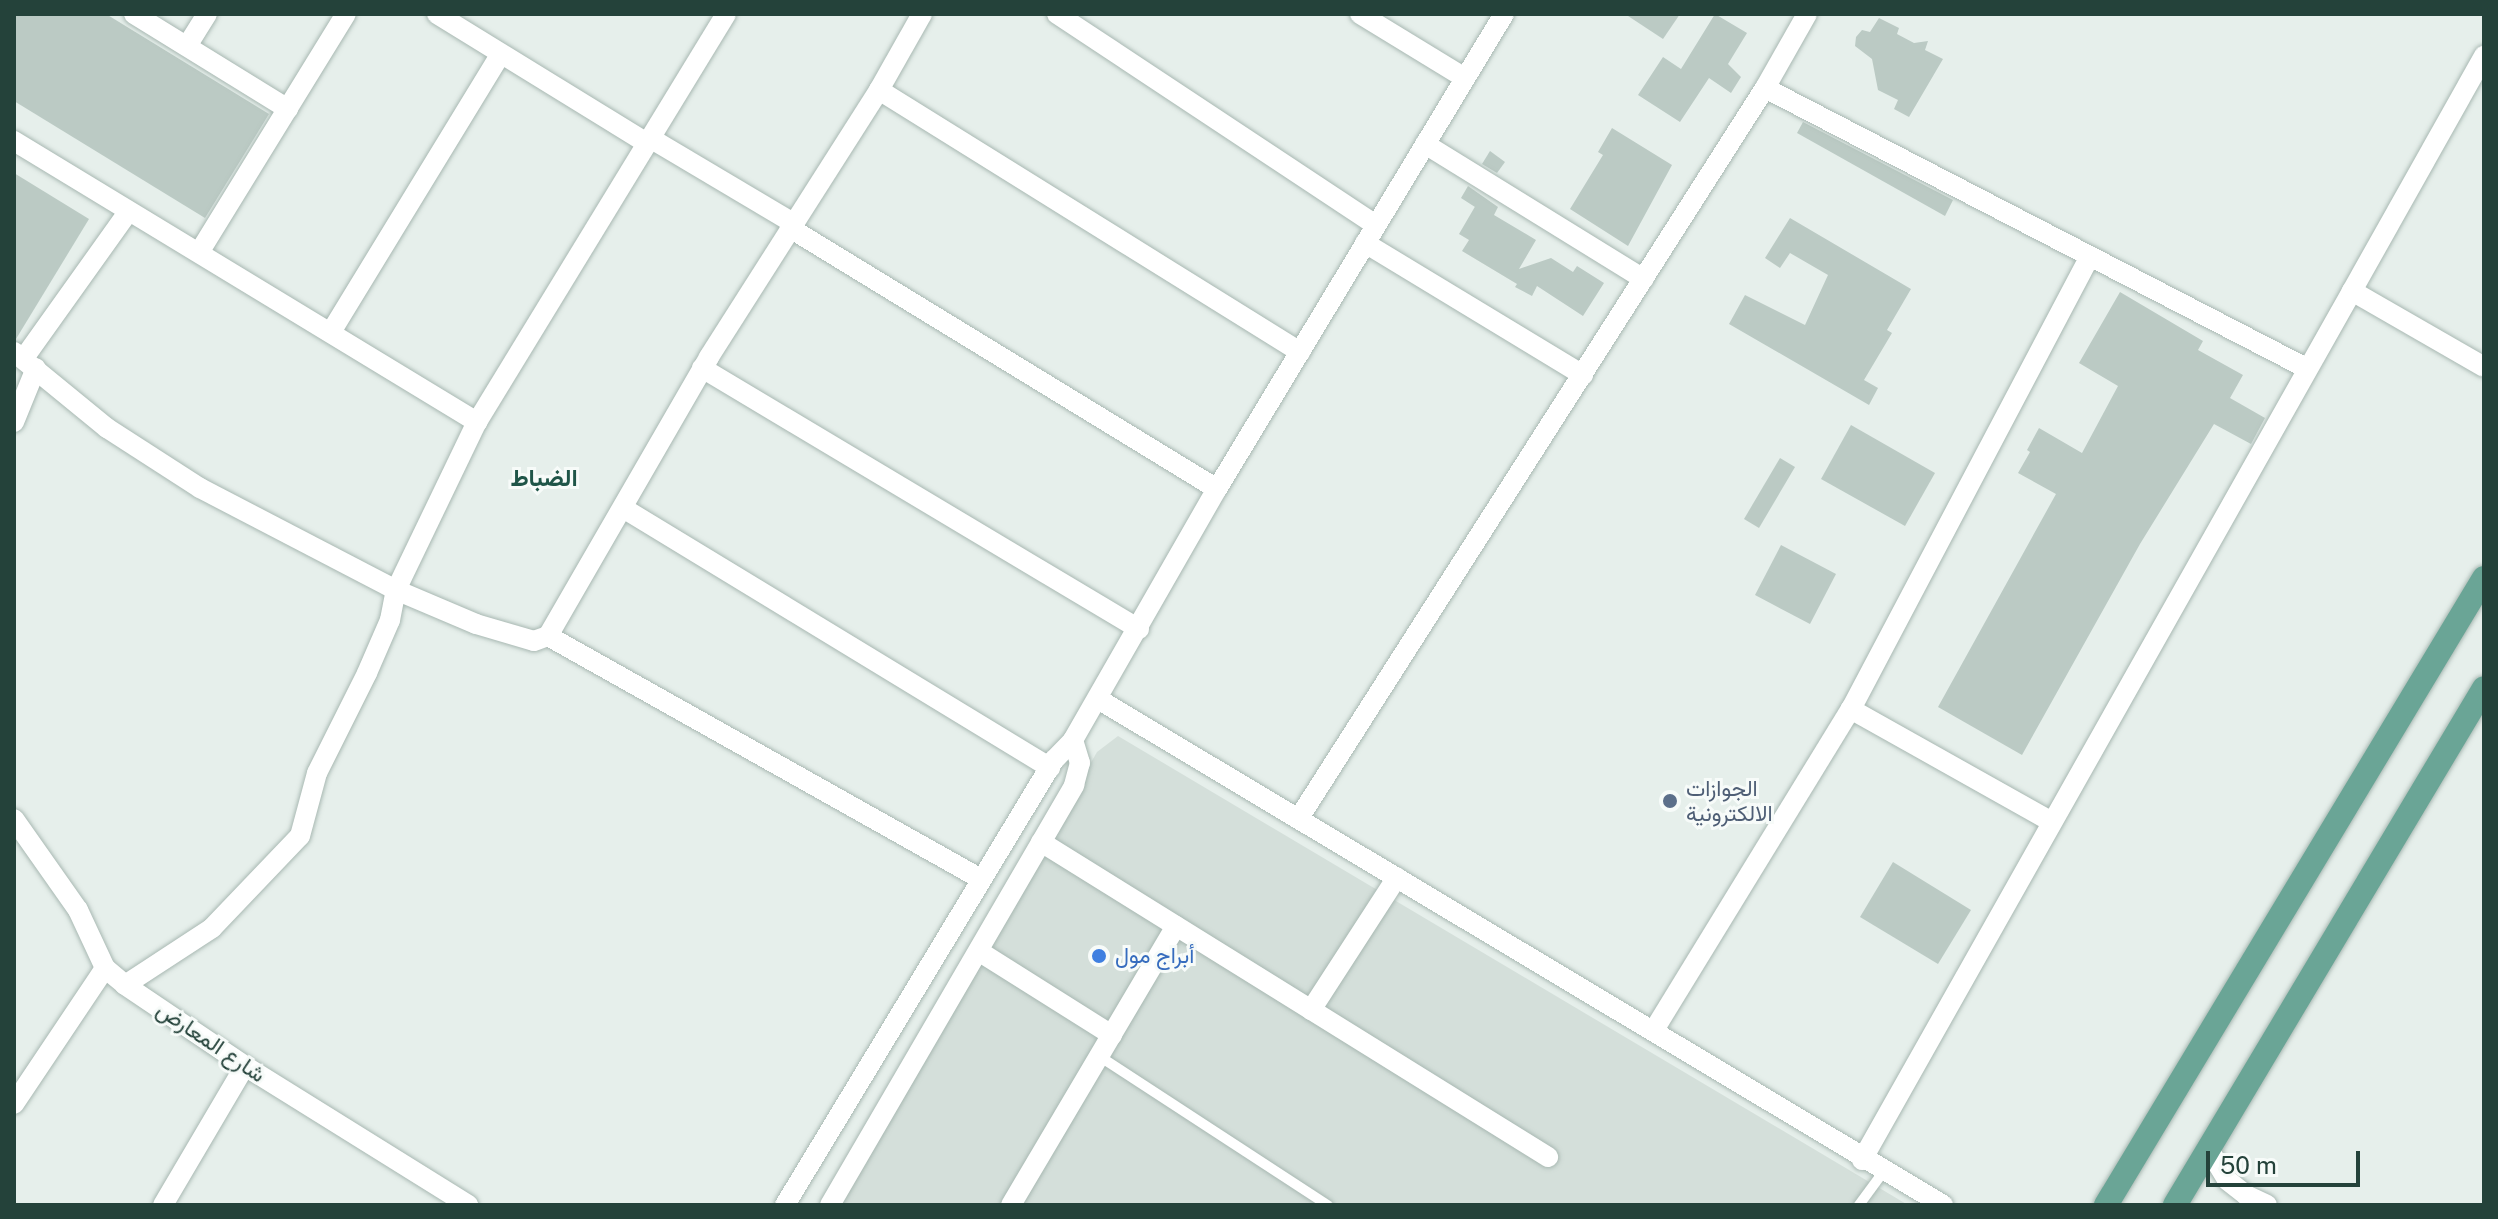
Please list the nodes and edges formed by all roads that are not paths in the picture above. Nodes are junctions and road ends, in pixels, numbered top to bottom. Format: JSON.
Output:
{"nodes":[{"id":1,"x":134,"y":14,"type":"edge"},
{"id":2,"x":207,"y":14,"type":"edge"},
{"id":3,"x":346,"y":14,"type":"edge"},
{"id":4,"x":437,"y":14,"type":"edge"},
{"id":5,"x":726,"y":14,"type":"edge"},
{"id":6,"x":922,"y":14,"type":"edge"},
{"id":7,"x":1057,"y":14,"type":"edge"},
{"id":8,"x":1360,"y":14,"type":"edge"},
{"id":9,"x":1504,"y":14,"type":"edge"},
{"id":10,"x":1807,"y":14,"type":"edge"},
{"id":11,"x":187,"y":46,"type":"junction"},
{"id":12,"x":501,"y":54,"type":"junction"},
{"id":13,"x":2484,"y":56,"type":"edge"},
{"id":14,"x":1465,"y":78,"type":"junction"},
{"id":15,"x":1765,"y":88,"type":"junction"},
{"id":16,"x":879,"y":90,"type":"junction"},
{"id":17,"x":288,"y":109,"type":"junction"},
{"id":18,"x":14,"y":141,"type":"edge"},
{"id":19,"x":648,"y":141,"type":"junction"},
{"id":20,"x":1425,"y":144,"type":"junction"},
{"id":21,"x":128,"y":212,"type":"junction"},
{"id":22,"x":1376,"y":225,"type":"junction"},
{"id":23,"x":791,"y":226,"type":"junction"},
{"id":24,"x":1365,"y":243,"type":"junction"},
{"id":25,"x":200,"y":251,"type":"junction"},
{"id":26,"x":2090,"y":256,"type":"junction"},
{"id":27,"x":1644,"y":279,"type":"junction"},
{"id":28,"x":2352,"y":291,"type":"junction"},
{"id":29,"x":331,"y":332,"type":"junction"},
{"id":30,"x":1300,"y":352,"type":"junction"},
{"id":31,"x":25,"y":360,"type":"edge"},
{"id":32,"x":2484,"y":367,"type":"edge"},
{"id":33,"x":702,"y":368,"type":"junction"},
{"id":34,"x":2308,"y":369,"type":"junction"},
{"id":35,"x":1583,"y":375,"type":"junction"},
{"id":36,"x":14,"y":422,"type":"edge"},
{"id":37,"x":477,"y":422,"type":"junction"},
{"id":38,"x":1217,"y":489,"type":"junction"},
{"id":39,"x":623,"y":508,"type":"junction"},
{"id":40,"x":2484,"y":578,"type":"edge"},
{"id":41,"x":396,"y":590,"type":"junction"},
{"id":42,"x":1139,"y":629,"type":"junction"},
{"id":43,"x":548,"y":636,"type":"junction"},
{"id":44,"x":2484,"y":688,"type":"edge"},
{"id":45,"x":1098,"y":699,"type":"junction"},
{"id":46,"x":1851,"y":709,"type":"junction"},
{"id":47,"x":1073,"y":740,"type":"junction"},
{"id":48,"x":1050,"y":768,"type":"junction"},
{"id":49,"x":1299,"y":818,"type":"junction"},
{"id":50,"x":14,"y":819,"type":"edge"},
{"id":51,"x":2052,"y":822,"type":"junction"},
{"id":52,"x":1041,"y":842,"type":"junction"},
{"id":53,"x":1397,"y":877,"type":"junction"},
{"id":54,"x":981,"y":879,"type":"junction"},
{"id":55,"x":1176,"y":926,"type":"junction"},
{"id":56,"x":980,"y":952,"type":"junction"},
{"id":57,"x":105,"y":968,"type":"junction"},
{"id":58,"x":125,"y":985,"type":"junction"},
{"id":59,"x":1311,"y":1010,"type":"junction"},
{"id":60,"x":1654,"y":1030,"type":"junction"},
{"id":61,"x":1112,"y":1035,"type":"junction"},
{"id":62,"x":1099,"y":1056,"type":"junction"},
{"id":63,"x":245,"y":1066,"type":"junction"},
{"id":64,"x":14,"y":1104,"type":"edge"},
{"id":65,"x":2208,"y":1148,"type":"junction"},
{"id":66,"x":1548,"y":1157,"type":"dead end"},
{"id":67,"x":1862,"y":1160,"type":"junction"},
{"id":68,"x":1884,"y":1171,"type":"junction"},
{"id":69,"x":163,"y":1205,"type":"edge"},
{"id":70,"x":468,"y":1205,"type":"edge"},
{"id":71,"x":785,"y":1205,"type":"edge"},
{"id":72,"x":830,"y":1205,"type":"edge"},
{"id":73,"x":1011,"y":1205,"type":"edge"},
{"id":74,"x":1328,"y":1205,"type":"edge"},
{"id":75,"x":1859,"y":1205,"type":"edge"},
{"id":76,"x":1943,"y":1205,"type":"edge"},
{"id":77,"x":2106,"y":1205,"type":"edge"},
{"id":78,"x":2175,"y":1205,"type":"edge"},
{"id":79,"x":2267,"y":1205,"type":"edge"}],
"edges":[{"from":1,"to":11,"type":"street"},
{"from":2,"to":11,"type":"street"},
{"from":3,"to":17,"type":"street"},
{"from":4,"to":12,"type":"street"},
{"from":5,"to":19,"type":"street"},
{"from":6,"to":16,"type":"street"},
{"from":7,"to":22,"type":"street"},
{"from":8,"to":14,"type":"street"},
{"from":9,"to":14,"type":"street"},
{"from":10,"to":15,"type":"street"},
{"from":11,"to":17,"type":"street"},
{"from":12,"to":19,"type":"street"},
{"from":12,"to":29,"type":"street"},
{"from":13,"to":28,"type":"street"},
{"from":14,"to":20,"type":"street"},
{"from":15,"to":26,"type":"street"},
{"from":15,"to":27,"type":"street"},
{"from":16,"to":23,"type":"street"},
{"from":16,"to":30,"type":"street"},
{"from":17,"to":25,"type":"street"},
{"from":18,"to":21,"type":"street"},
{"from":19,"to":23,"type":"street"},
{"from":19,"to":37,"type":"street"},
{"from":20,"to":22,"type":"street"},
{"from":20,"to":27,"type":"street"},
{"from":21,"to":25,"type":"street"},
{"from":21,"to":31,"type":"street"},
{"from":22,"to":24,"type":"street"},
{"from":23,"to":33,"type":"street"},
{"from":23,"to":38,"type":"street"},
{"from":24,"to":30,"type":"street"},
{"from":24,"to":35,"type":"street"},
{"from":25,"to":29,"type":"street"},
{"from":26,"to":34,"type":"street"},
{"from":26,"to":46,"type":"street"},
{"from":27,"to":35,"type":"street"},
{"from":28,"to":32,"type":"street"},
{"from":28,"to":34,"type":"street"},
{"from":29,"to":37,"type":"street"},
{"from":30,"to":38,"type":"street"},
{"from":31,"to":36,"type":"street"},
{"from":31,"to":41,"type":"street"},
{"from":33,"to":39,"type":"street"},
{"from":33,"to":42,"type":"street"},
{"from":34,"to":51,"type":"street"},
{"from":35,"to":49,"type":"street"},
{"from":37,"to":41,"type":"street"},
{"from":38,"to":42,"type":"street"},
{"from":39,"to":43,"type":"street"},
{"from":39,"to":48,"type":"street"},
{"from":40,"to":77,"type":"main road"},
{"from":41,"to":43,"type":"street"},
{"from":41,"to":58,"type":"street"},
{"from":42,"to":45,"type":"street"},
{"from":43,"to":54,"type":"street"},
{"from":44,"to":65,"type":"main road"},
{"from":45,"to":47,"type":"street"},
{"from":45,"to":49,"type":"street"},
{"from":46,"to":51,"type":"street"},
{"from":46,"to":60,"type":"street"},
{"from":47,"to":48,"type":"street"},
{"from":47,"to":52,"type":"street"},
{"from":48,"to":54,"type":"street"},
{"from":49,"to":53,"type":"street"},
{"from":50,"to":57,"type":"street","name":"شارع المعارض"},
{"from":51,"to":67,"type":"street"},
{"from":52,"to":55,"type":"street"},
{"from":52,"to":56,"type":"street"},
{"from":53,"to":59,"type":"street"},
{"from":53,"to":60,"type":"street"},
{"from":54,"to":71,"type":"street"},
{"from":55,"to":59,"type":"street"},
{"from":55,"to":61,"type":"street"},
{"from":56,"to":61,"type":"street"},
{"from":56,"to":72,"type":"street"},
{"from":57,"to":58,"type":"street","name":"شارع المعارض"},
{"from":57,"to":64,"type":"street"},
{"from":58,"to":63,"type":"street","name":"شارع المعارض"},
{"from":59,"to":66,"type":"street"},
{"from":60,"to":67,"type":"street"},
{"from":61,"to":62,"type":"street"},
{"from":62,"to":73,"type":"street"},
{"from":62,"to":74,"type":"lane"},
{"from":63,"to":69,"type":"street"},
{"from":63,"to":70,"type":"street","name":"شارع المعارض"},
{"from":65,"to":78,"type":"main road"},
{"from":65,"to":79,"type":"street"},
{"from":67,"to":68,"type":"street"},
{"from":68,"to":75,"type":"lane"},
{"from":68,"to":76,"type":"street"}]}
